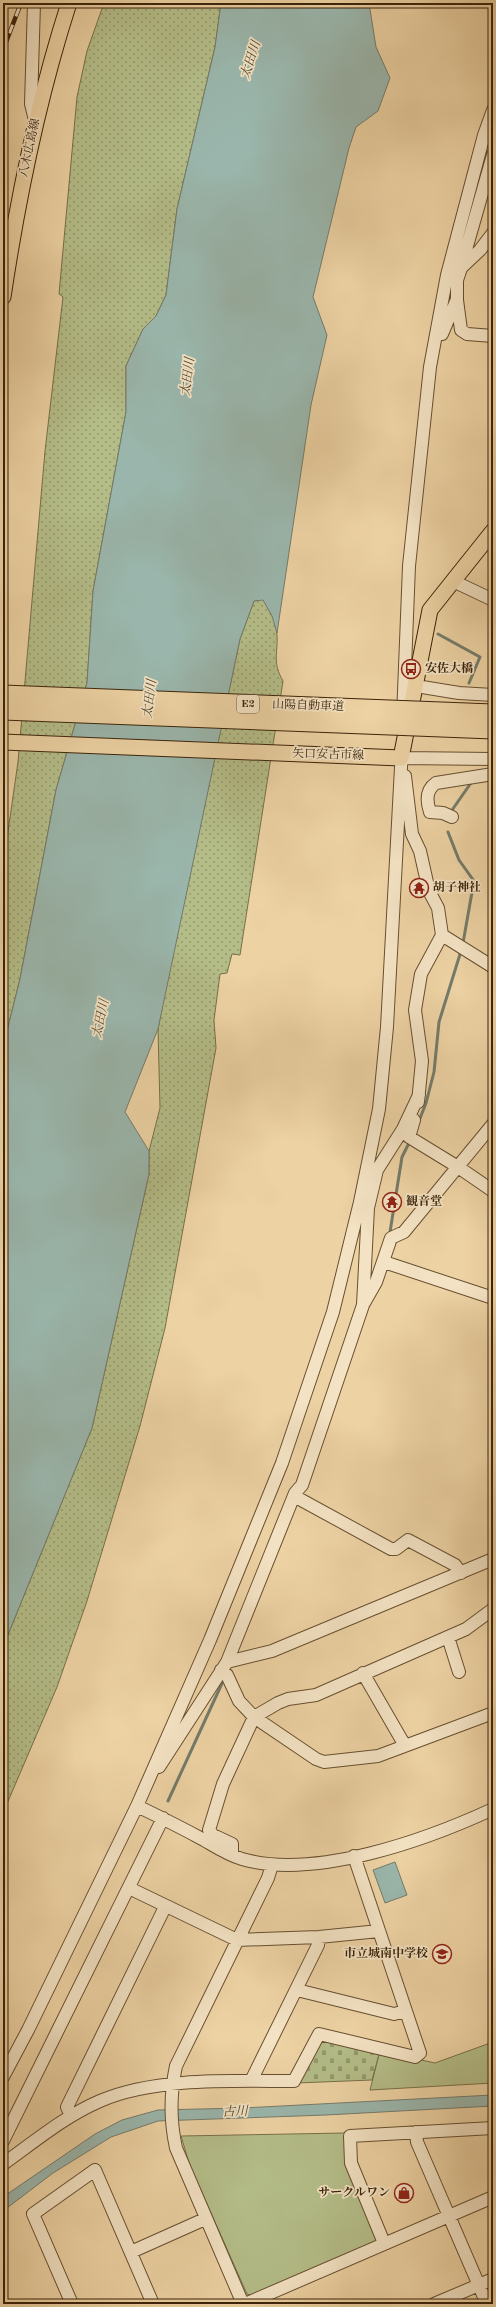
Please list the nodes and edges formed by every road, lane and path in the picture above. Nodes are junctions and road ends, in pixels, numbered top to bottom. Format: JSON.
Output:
{"nodes":[{"id":1,"x":34,"y":3,"type":"edge"},
{"id":2,"x":69,"y":3,"type":"edge"},
{"id":3,"x":493,"y":110,"type":"edge"},
{"id":4,"x":35,"y":120,"type":"junction"},
{"id":5,"x":493,"y":155,"type":"edge"},
{"id":6,"x":493,"y":233,"type":"edge"},
{"id":7,"x":461,"y":268,"type":"junction"},
{"id":8,"x":3,"y":297,"type":"edge"},
{"id":9,"x":456,"y":299,"type":"junction"},
{"id":10,"x":436,"y":334,"type":"junction"},
{"id":11,"x":493,"y":336,"type":"edge"},
{"id":12,"x":493,"y":531,"type":"edge"},
{"id":13,"x":452,"y":580,"type":"junction"},
{"id":14,"x":493,"y":600,"type":"edge"},
{"id":15,"x":416,"y":686,"type":"junction"},
{"id":16,"x":3,"y":694,"type":"edge"},
{"id":17,"x":493,"y":695,"type":"edge"},
{"id":18,"x":3,"y":711,"type":"edge"},
{"id":19,"x":493,"y":713,"type":"edge"},
{"id":20,"x":493,"y":730,"type":"edge"},
{"id":21,"x":3,"y":742,"type":"edge"},
{"id":22,"x":397,"y":757,"type":"junction"},
{"id":23,"x":493,"y":759,"type":"edge"},
{"id":24,"x":493,"y":774,"type":"edge"},
{"id":25,"x":452,"y":817,"type":"dead end"},
{"id":26,"x":442,"y":935,"type":"junction"},
{"id":27,"x":493,"y":968,"type":"edge"},
{"id":28,"x":419,"y":1095,"type":"junction"},
{"id":29,"x":493,"y":1124,"type":"edge"},
{"id":30,"x":458,"y":1167,"type":"junction"},
{"id":31,"x":493,"y":1192,"type":"edge"},
{"id":32,"x":384,"y":1262,"type":"junction"},
{"id":33,"x":493,"y":1298,"type":"edge"},
{"id":34,"x":363,"y":1305,"type":"junction"},
{"id":35,"x":294,"y":1496,"type":"junction"},
{"id":36,"x":492,"y":1564,"type":"edge"},
{"id":37,"x":461,"y":1572,"type":"junction"},
{"id":38,"x":493,"y":1608,"type":"edge"},
{"id":39,"x":448,"y":1637,"type":"junction"},
{"id":40,"x":224,"y":1666,"type":"junction"},
{"id":41,"x":459,"y":1672,"type":"dead end"},
{"id":42,"x":363,"y":1673,"type":"junction"},
{"id":43,"x":493,"y":1713,"type":"edge"},
{"id":44,"x":254,"y":1717,"type":"junction"},
{"id":45,"x":404,"y":1744,"type":"junction"},
{"id":46,"x":142,"y":1792,"type":"junction"},
{"id":47,"x":137,"y":1806,"type":"junction"},
{"id":48,"x":493,"y":1810,"type":"edge"},
{"id":49,"x":163,"y":1818,"type":"junction"},
{"id":50,"x":232,"y":1855,"type":"junction"},
{"id":51,"x":354,"y":1856,"type":"junction"},
{"id":52,"x":272,"y":1864,"type":"junction"},
{"id":53,"x":129,"y":1888,"type":"junction"},
{"id":54,"x":165,"y":1907,"type":"junction"},
{"id":55,"x":379,"y":1931,"type":"junction"},
{"id":56,"x":319,"y":1937,"type":"junction"},
{"id":57,"x":237,"y":1940,"type":"junction"},
{"id":58,"x":297,"y":1990,"type":"junction"},
{"id":59,"x":406,"y":2011,"type":"junction"},
{"id":60,"x":3,"y":2077,"type":"edge"},
{"id":61,"x":252,"y":2081,"type":"junction"},
{"id":62,"x":171,"y":2090,"type":"junction"},
{"id":63,"x":71,"y":2116,"type":"junction"},
{"id":64,"x":493,"y":2128,"type":"edge"},
{"id":65,"x":416,"y":2132,"type":"junction"},
{"id":66,"x":3,"y":2141,"type":"edge"},
{"id":67,"x":3,"y":2164,"type":"edge"},
{"id":68,"x":493,"y":2197,"type":"edge"},
{"id":69,"x":448,"y":2216,"type":"junction"},
{"id":70,"x":205,"y":2219,"type":"junction"},
{"id":71,"x":384,"y":2243,"type":"junction"},
{"id":72,"x":131,"y":2252,"type":"junction"},
{"id":73,"x":493,"y":2279,"type":"edge"},
{"id":74,"x":479,"y":2285,"type":"junction"},
{"id":75,"x":72,"y":2304,"type":"edge"},
{"id":76,"x":153,"y":2304,"type":"edge"},
{"id":77,"x":244,"y":2304,"type":"edge"},
{"id":78,"x":434,"y":2304,"type":"edge"},
{"id":79,"x":487,"y":2304,"type":"edge"}],
"edges":[{"from":1,"to":4,"type":"street"},
{"from":2,"to":4,"type":"main road","name":"八木広島線"},
{"from":3,"to":10,"type":"street"},
{"from":4,"to":8,"type":"main road","name":"八木広島線"},
{"from":5,"to":7,"type":"street"},
{"from":6,"to":7,"type":"street"},
{"from":7,"to":9,"type":"street"},
{"from":9,"to":10,"type":"street"},
{"from":9,"to":11,"type":"street"},
{"from":10,"to":22,"type":"street"},
{"from":12,"to":13,"type":"main road"},
{"from":13,"to":14,"type":"street"},
{"from":13,"to":15,"type":"main road"},
{"from":15,"to":17,"type":"street"},
{"from":15,"to":22,"type":"main road"},
{"from":16,"to":19,"type":"highway","name":"山陽自動車道","number":"E2","bridge":true},
{"from":18,"to":20,"type":"highway","name":"山陽自動車道","number":"E2","bridge":true},
{"from":21,"to":22,"type":"main road","name":"矢口安古市線"},
{"from":22,"to":23,"type":"street"},
{"from":22,"to":26,"type":"street"},
{"from":22,"to":46,"type":"street"},
{"from":24,"to":25,"type":"street"},
{"from":26,"to":27,"type":"street"},
{"from":26,"to":28,"type":"street"},
{"from":28,"to":30,"type":"street"},
{"from":28,"to":34,"type":"street"},
{"from":29,"to":30,"type":"street"},
{"from":30,"to":31,"type":"street"},
{"from":30,"to":32,"type":"street"},
{"from":32,"to":33,"type":"street"},
{"from":32,"to":34,"type":"street"},
{"from":34,"to":35,"type":"street"},
{"from":35,"to":37,"type":"street"},
{"from":35,"to":40,"type":"street"},
{"from":36,"to":37,"type":"street"},
{"from":37,"to":40,"type":"street"},
{"from":38,"to":39,"type":"street"},
{"from":39,"to":41,"type":"street"},
{"from":39,"to":42,"type":"street"},
{"from":40,"to":44,"type":"street"},
{"from":40,"to":46,"type":"street"},
{"from":42,"to":44,"type":"street"},
{"from":42,"to":45,"type":"street"},
{"from":43,"to":45,"type":"street"},
{"from":44,"to":45,"type":"street"},
{"from":44,"to":50,"type":"street"},
{"from":46,"to":47,"type":"street"},
{"from":47,"to":49,"type":"street"},
{"from":47,"to":60,"type":"street"},
{"from":48,"to":51,"type":"street"},
{"from":49,"to":50,"type":"street"},
{"from":49,"to":53,"type":"street"},
{"from":50,"to":52,"type":"street"},
{"from":51,"to":52,"type":"street"},
{"from":51,"to":55,"type":"street"},
{"from":52,"to":57,"type":"street"},
{"from":53,"to":54,"type":"street"},
{"from":53,"to":66,"type":"street"},
{"from":54,"to":57,"type":"street"},
{"from":54,"to":63,"type":"street"},
{"from":55,"to":56,"type":"street"},
{"from":55,"to":59,"type":"street"},
{"from":56,"to":57,"type":"street"},
{"from":56,"to":58,"type":"street"},
{"from":57,"to":62,"type":"street"},
{"from":58,"to":59,"type":"street"},
{"from":58,"to":61,"type":"street"},
{"from":59,"to":61,"type":"street"},
{"from":61,"to":62,"type":"street"},
{"from":62,"to":63,"type":"street"},
{"from":62,"to":70,"type":"street"},
{"from":63,"to":67,"type":"street"},
{"from":64,"to":65,"type":"street"},
{"from":65,"to":69,"type":"street"},
{"from":65,"to":71,"type":"street"},
{"from":68,"to":69,"type":"street"},
{"from":69,"to":71,"type":"street"},
{"from":69,"to":74,"type":"street"},
{"from":70,"to":72,"type":"street"},
{"from":70,"to":77,"type":"street"},
{"from":71,"to":77,"type":"street"},
{"from":72,"to":75,"type":"street"},
{"from":72,"to":76,"type":"street"},
{"from":73,"to":74,"type":"street"},
{"from":74,"to":78,"type":"street"},
{"from":74,"to":79,"type":"street"}]}
